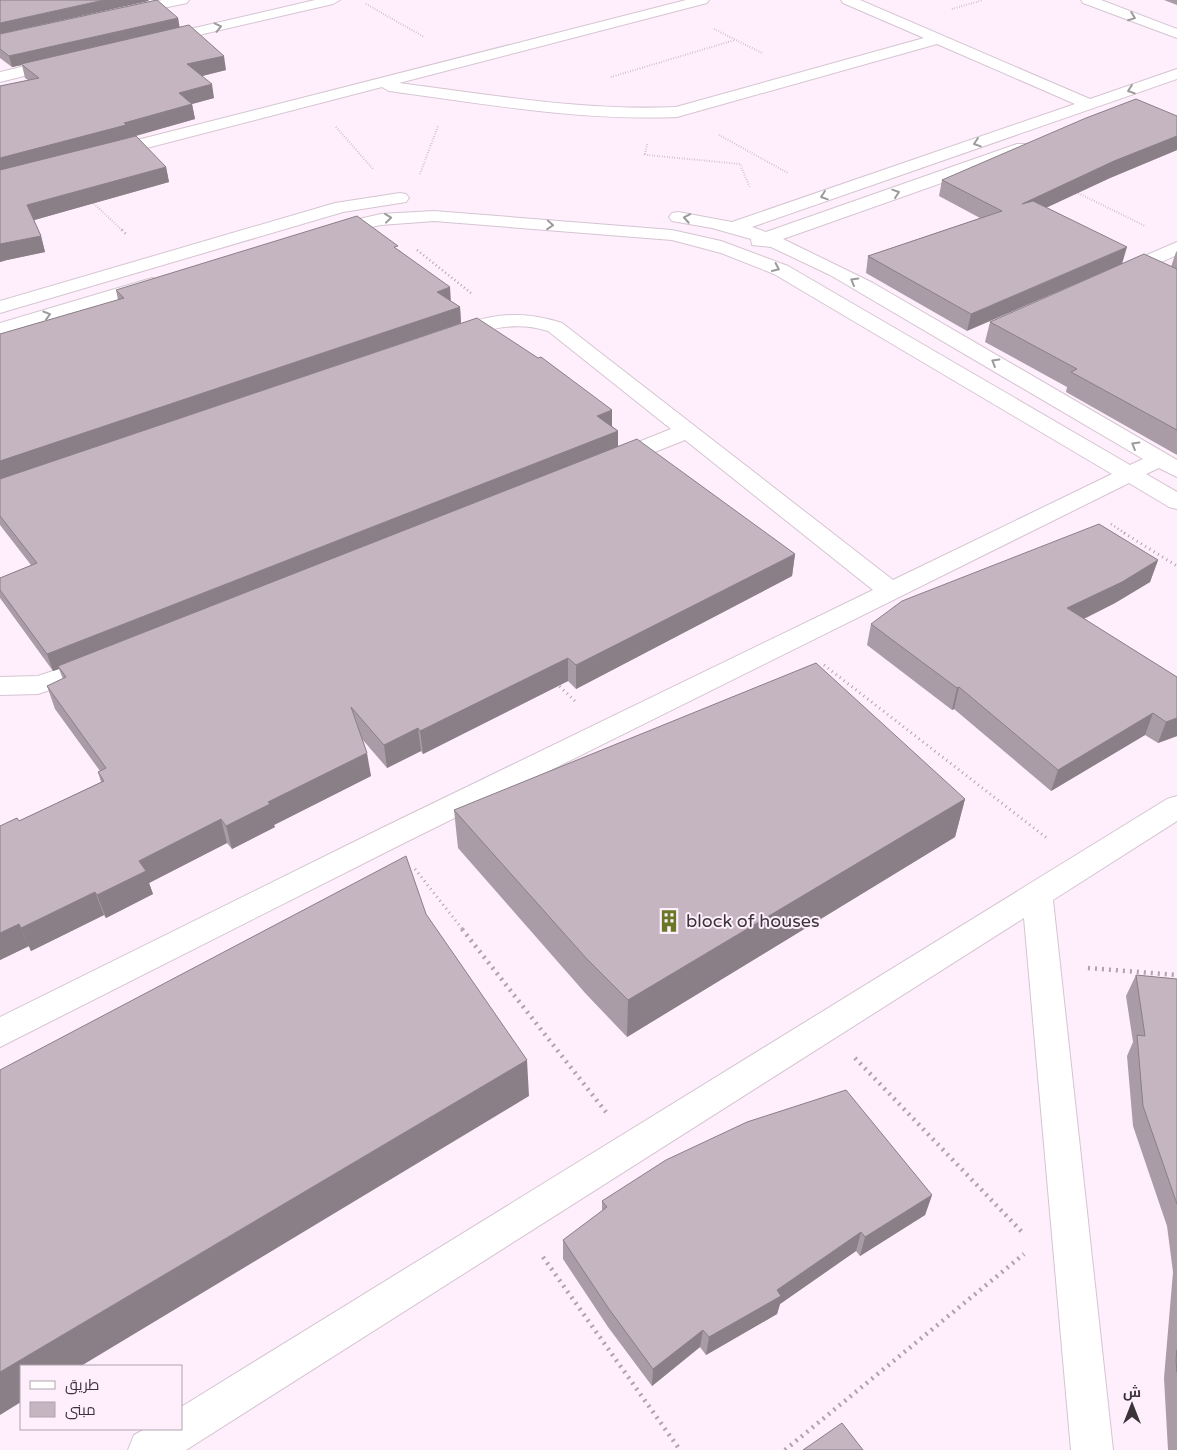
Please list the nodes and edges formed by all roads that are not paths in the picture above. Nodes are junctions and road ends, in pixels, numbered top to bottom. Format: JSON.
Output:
{"nodes":[{"id":1,"x":182,"y":0,"type":"edge"},
{"id":2,"x":333,"y":0,"type":"edge"},
{"id":3,"x":702,"y":0,"type":"edge"},
{"id":4,"x":848,"y":0,"type":"edge"},
{"id":5,"x":1088,"y":0,"type":"edge"},
{"id":6,"x":293,"y":4,"type":"edge"},
{"id":7,"x":111,"y":15,"type":"edge"},
{"id":8,"x":1177,"y":34,"type":"edge"},
{"id":9,"x":937,"y":39,"type":"junction"},
{"id":10,"x":149,"y":42,"type":"edge"},
{"id":11,"x":74,"y":60,"type":"edge"},
{"id":12,"x":1177,"y":74,"type":"edge"},
{"id":13,"x":0,"y":77,"type":"edge"},
{"id":14,"x":375,"y":84,"type":"junction"},
{"id":15,"x":1089,"y":104,"type":"junction"},
{"id":16,"x":1038,"y":142,"type":"edge"},
{"id":17,"x":93,"y":156,"type":"edge"},
{"id":18,"x":563,"y":208,"type":"dead end"},
{"id":19,"x":660,"y":216,"type":"dead end"},
{"id":20,"x":736,"y":227,"type":"junction"},
{"id":21,"x":313,"y":236,"type":"edge"},
{"id":22,"x":768,"y":237,"type":"junction"},
{"id":23,"x":700,"y":239,"type":"junction"},
{"id":24,"x":1177,"y":248,"type":"edge"},
{"id":25,"x":734,"y":249,"type":"junction"},
{"id":26,"x":1139,"y":265,"type":"junction"},
{"id":27,"x":1162,"y":276,"type":"edge"},
{"id":28,"x":171,"y":279,"type":"edge"},
{"id":29,"x":1103,"y":280,"type":"edge"},
{"id":30,"x":0,"y":307,"type":"edge"},
{"id":31,"x":0,"y":329,"type":"edge"},
{"id":32,"x":426,"y":343,"type":"edge"},
{"id":33,"x":687,"y":431,"type":"junction"},
{"id":34,"x":1168,"y":464,"type":"edge"},
{"id":35,"x":595,"y":468,"type":"edge"},
{"id":36,"x":1129,"y":474,"type":"junction"},
{"id":37,"x":1177,"y":502,"type":"edge"},
{"id":38,"x":891,"y":591,"type":"junction"},
{"id":39,"x":114,"y":659,"type":"edge"},
{"id":40,"x":0,"y":686,"type":"edge"},
{"id":41,"x":1177,"y":807,"type":"edge"},
{"id":42,"x":1037,"y":895,"type":"junction"},
{"id":43,"x":0,"y":1033,"type":"edge"},
{"id":44,"x":182,"y":1429,"type":"edge"},
{"id":45,"x":181,"y":1430,"type":"edge"},
{"id":46,"x":149,"y":1450,"type":"edge"},
{"id":47,"x":1092,"y":1450,"type":"edge"}],
"edges":[{"from":1,"to":7,"type":"street"},
{"from":2,"to":6,"type":"street"},
{"from":3,"to":14,"type":"street"},
{"from":4,"to":9,"type":"street"},
{"from":5,"to":8,"type":"street","one_way":true},
{"from":10,"to":6,"type":"street","one_way":true},
{"from":9,"to":14,"type":"street"},
{"from":9,"to":15,"type":"street"},
{"from":11,"to":13,"type":"street"},
{"from":12,"to":15,"type":"street","one_way":true},
{"from":14,"to":17,"type":"street"},
{"from":15,"to":20,"type":"street","one_way":true},
{"from":22,"to":16,"type":"street","one_way":true},
{"from":18,"to":30,"type":"street"},
{"from":20,"to":19,"type":"street","one_way":true},
{"from":20,"to":22,"type":"street"},
{"from":20,"to":23,"type":"street"},
{"from":21,"to":23,"type":"street","one_way":true},
{"from":22,"to":25,"type":"street"},
{"from":34,"to":22,"type":"street","one_way":true},
{"from":23,"to":25,"type":"street"},
{"from":24,"to":26,"type":"street"},
{"from":25,"to":36,"type":"street","one_way":true},
{"from":26,"to":27,"type":"street"},
{"from":26,"to":29,"type":"street"},
{"from":31,"to":28,"type":"street","one_way":true},
{"from":32,"to":33,"type":"street"},
{"from":33,"to":35,"type":"street"},
{"from":33,"to":38,"type":"street"},
{"from":34,"to":36,"type":"street"},
{"from":36,"to":37,"type":"street"},
{"from":36,"to":38,"type":"street"},
{"from":38,"to":43,"type":"street"},
{"from":39,"to":40,"type":"street"},
{"from":41,"to":42,"type":"street"},
{"from":42,"to":44,"type":"street"},
{"from":42,"to":47,"type":"street"},
{"from":45,"to":46,"type":"street"}]}
